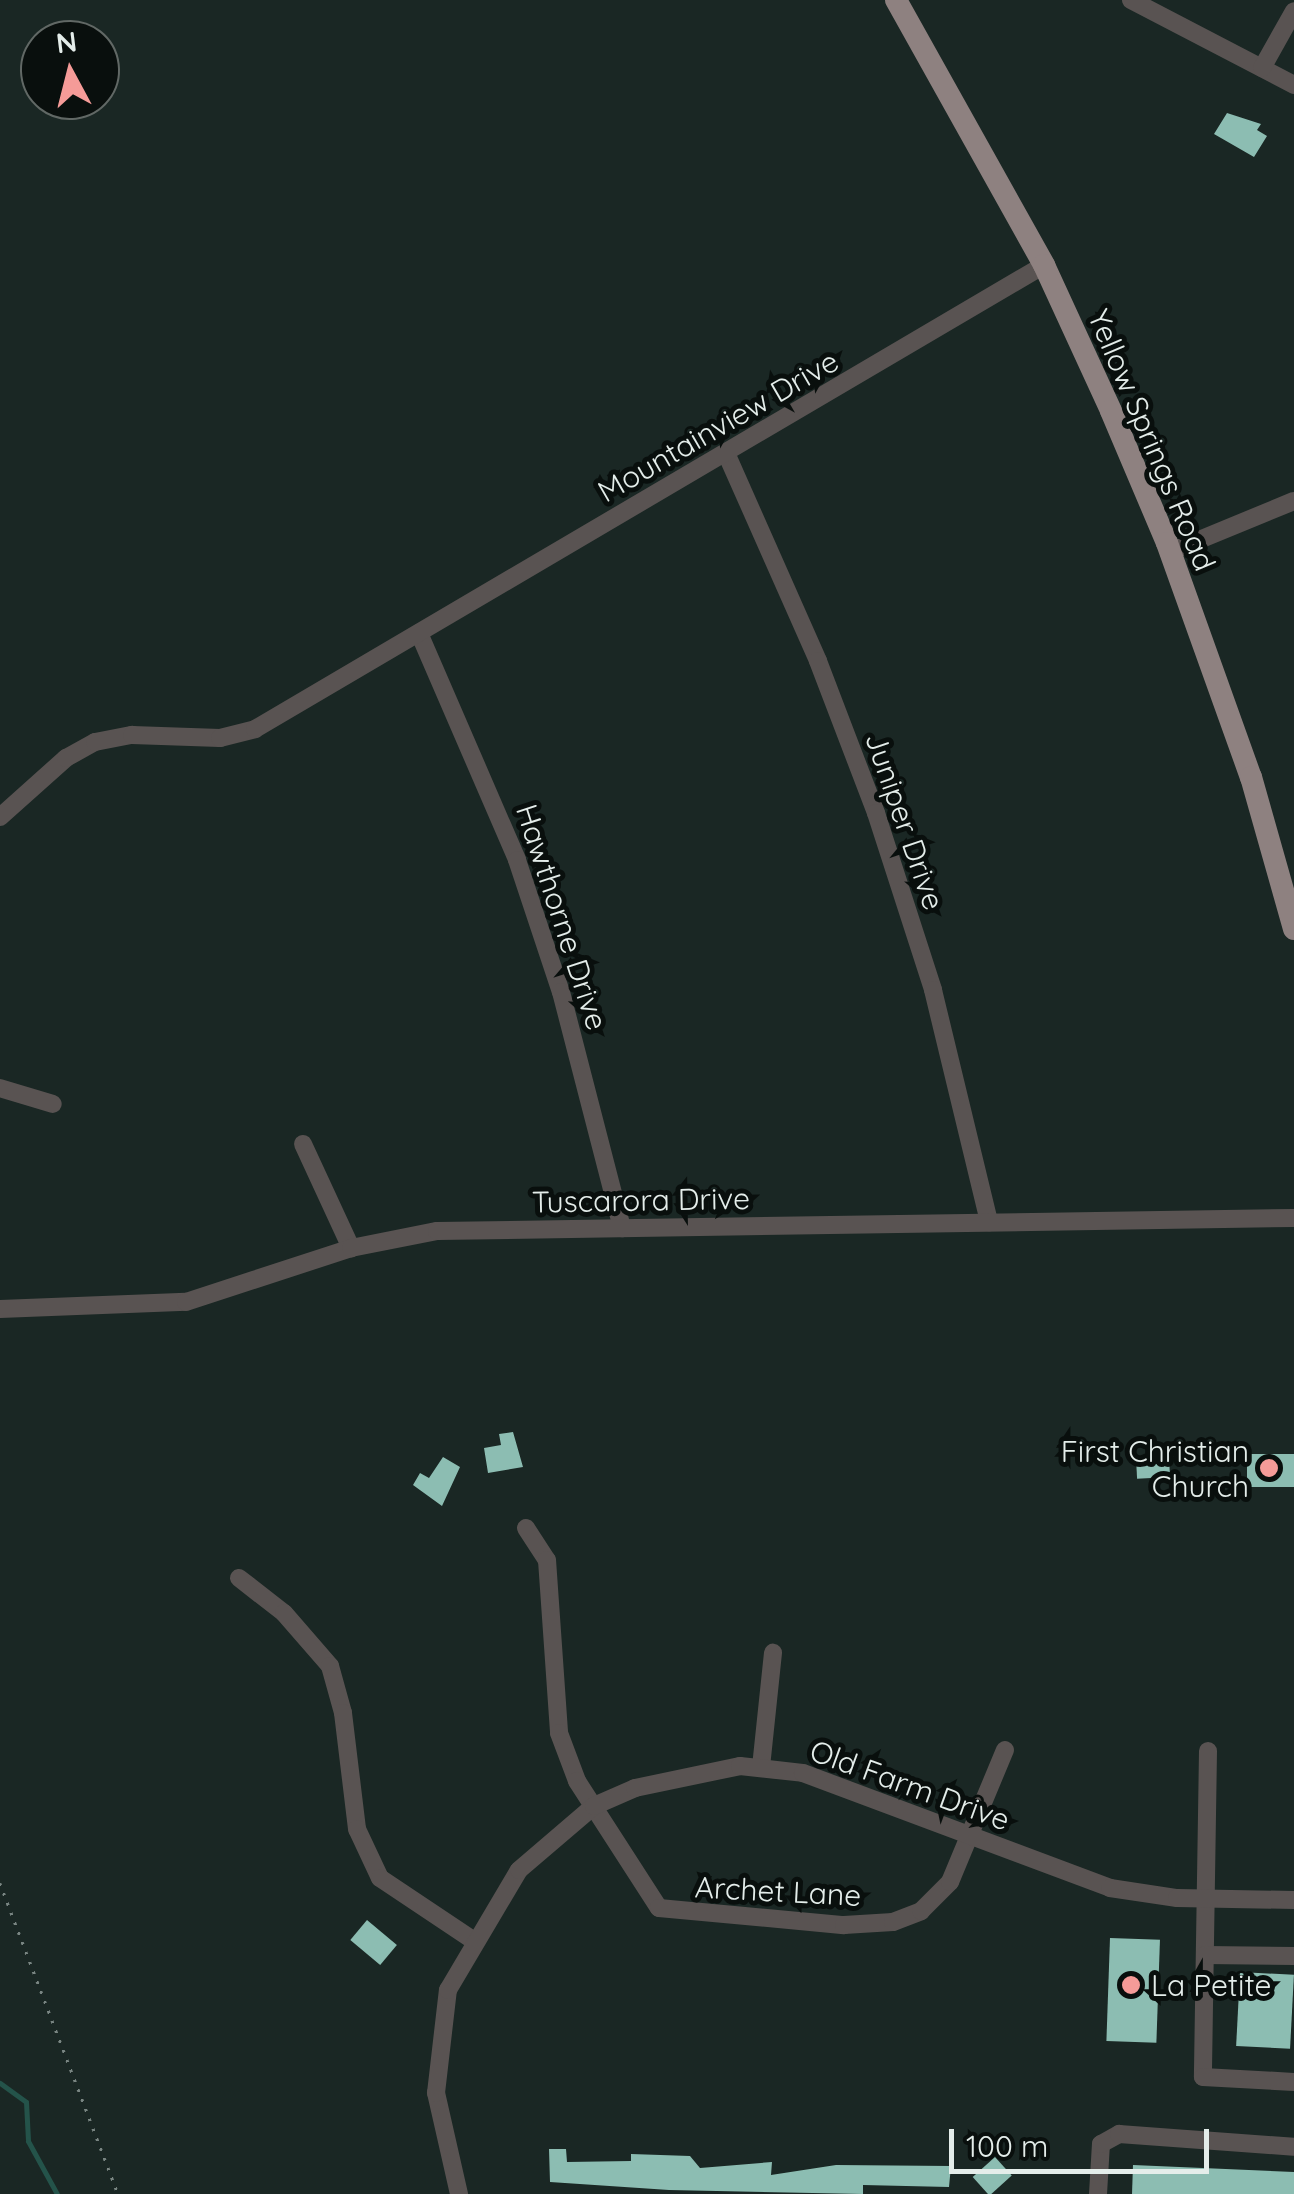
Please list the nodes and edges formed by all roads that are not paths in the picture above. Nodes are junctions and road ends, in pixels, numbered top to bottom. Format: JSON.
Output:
{"nodes":[{"id":1,"x":896,"y":0,"type":"edge"},
{"id":2,"x":1131,"y":0,"type":"edge"},
{"id":3,"x":1294,"y":12,"type":"edge"},
{"id":4,"x":1262,"y":68,"type":"junction"},
{"id":5,"x":1294,"y":85,"type":"edge"},
{"id":6,"x":1044,"y":265,"type":"junction"},
{"id":7,"x":726,"y":453,"type":"junction"},
{"id":8,"x":1294,"y":501,"type":"edge"},
{"id":9,"x":1170,"y":552,"type":"junction"},
{"id":10,"x":419,"y":634,"type":"junction"},
{"id":11,"x":0,"y":817,"type":"edge"},
{"id":12,"x":1294,"y":929,"type":"edge"},
{"id":13,"x":0,"y":1088,"type":"edge"},
{"id":14,"x":53,"y":1104,"type":"dead end"},
{"id":15,"x":303,"y":1144,"type":"dead end"},
{"id":16,"x":1294,"y":1218,"type":"edge"},
{"id":17,"x":989,"y":1222,"type":"junction"},
{"id":18,"x":622,"y":1228,"type":"junction"},
{"id":19,"x":352,"y":1248,"type":"junction"},
{"id":20,"x":0,"y":1309,"type":"edge"},
{"id":21,"x":526,"y":1528,"type":"dead end"},
{"id":22,"x":238,"y":1578,"type":"dead end"},
{"id":23,"x":773,"y":1653,"type":"dead end"},
{"id":24,"x":1004,"y":1750,"type":"dead end"},
{"id":25,"x":1208,"y":1751,"type":"dead end"},
{"id":26,"x":761,"y":1767,"type":"junction"},
{"id":27,"x":594,"y":1806,"type":"junction"},
{"id":28,"x":970,"y":1833,"type":"junction"},
{"id":29,"x":1206,"y":1900,"type":"junction"},
{"id":30,"x":1294,"y":1900,"type":"edge"},
{"id":31,"x":473,"y":1940,"type":"junction"},
{"id":32,"x":1205,"y":1955,"type":"junction"},
{"id":33,"x":1294,"y":1956,"type":"edge"},
{"id":34,"x":1294,"y":2082,"type":"edge"},
{"id":35,"x":1294,"y":2147,"type":"edge"},
{"id":36,"x":459,"y":2194,"type":"edge"},
{"id":37,"x":1098,"y":2194,"type":"edge"}],
"edges":[{"from":1,"to":6,"type":"main road","name":"Yellow Springs Road"},
{"from":2,"to":4,"type":"street"},
{"from":3,"to":4,"type":"street"},
{"from":4,"to":5,"type":"street"},
{"from":6,"to":7,"type":"street","name":"Mountainview Drive"},
{"from":6,"to":9,"type":"main road","name":"Yellow Springs Road"},
{"from":7,"to":10,"type":"street","name":"Mountainview Drive"},
{"from":7,"to":17,"type":"street","name":"Juniper Drive"},
{"from":8,"to":9,"type":"street"},
{"from":9,"to":12,"type":"main road","name":"Yellow Springs Road"},
{"from":10,"to":11,"type":"street","name":"Mountainview Drive"},
{"from":10,"to":18,"type":"street","name":"Hawthorne Drive"},
{"from":13,"to":14,"type":"street"},
{"from":15,"to":19,"type":"street"},
{"from":16,"to":17,"type":"street","name":"Tuscarora Drive"},
{"from":17,"to":18,"type":"street","name":"Tuscarora Drive"},
{"from":18,"to":19,"type":"street","name":"Tuscarora Drive"},
{"from":19,"to":20,"type":"street","name":"Tuscarora Drive"},
{"from":21,"to":27,"type":"street","name":"Archet Lane"},
{"from":22,"to":31,"type":"street"},
{"from":23,"to":26,"type":"street"},
{"from":24,"to":28,"type":"street","name":"Archet Lane"},
{"from":25,"to":29,"type":"street"},
{"from":26,"to":27,"type":"street","name":"Old Farm Drive"},
{"from":26,"to":28,"type":"street","name":"Old Farm Drive"},
{"from":27,"to":28,"type":"street","name":"Archet Lane"},
{"from":27,"to":31,"type":"street","name":"Old Farm Drive"},
{"from":28,"to":29,"type":"street","name":"Old Farm Drive"},
{"from":29,"to":30,"type":"street","name":"Old Farm Drive"},
{"from":29,"to":32,"type":"street"},
{"from":31,"to":36,"type":"street","name":"Old Farm Drive"},
{"from":32,"to":33,"type":"street"},
{"from":32,"to":34,"type":"street"},
{"from":35,"to":37,"type":"street"}]}
